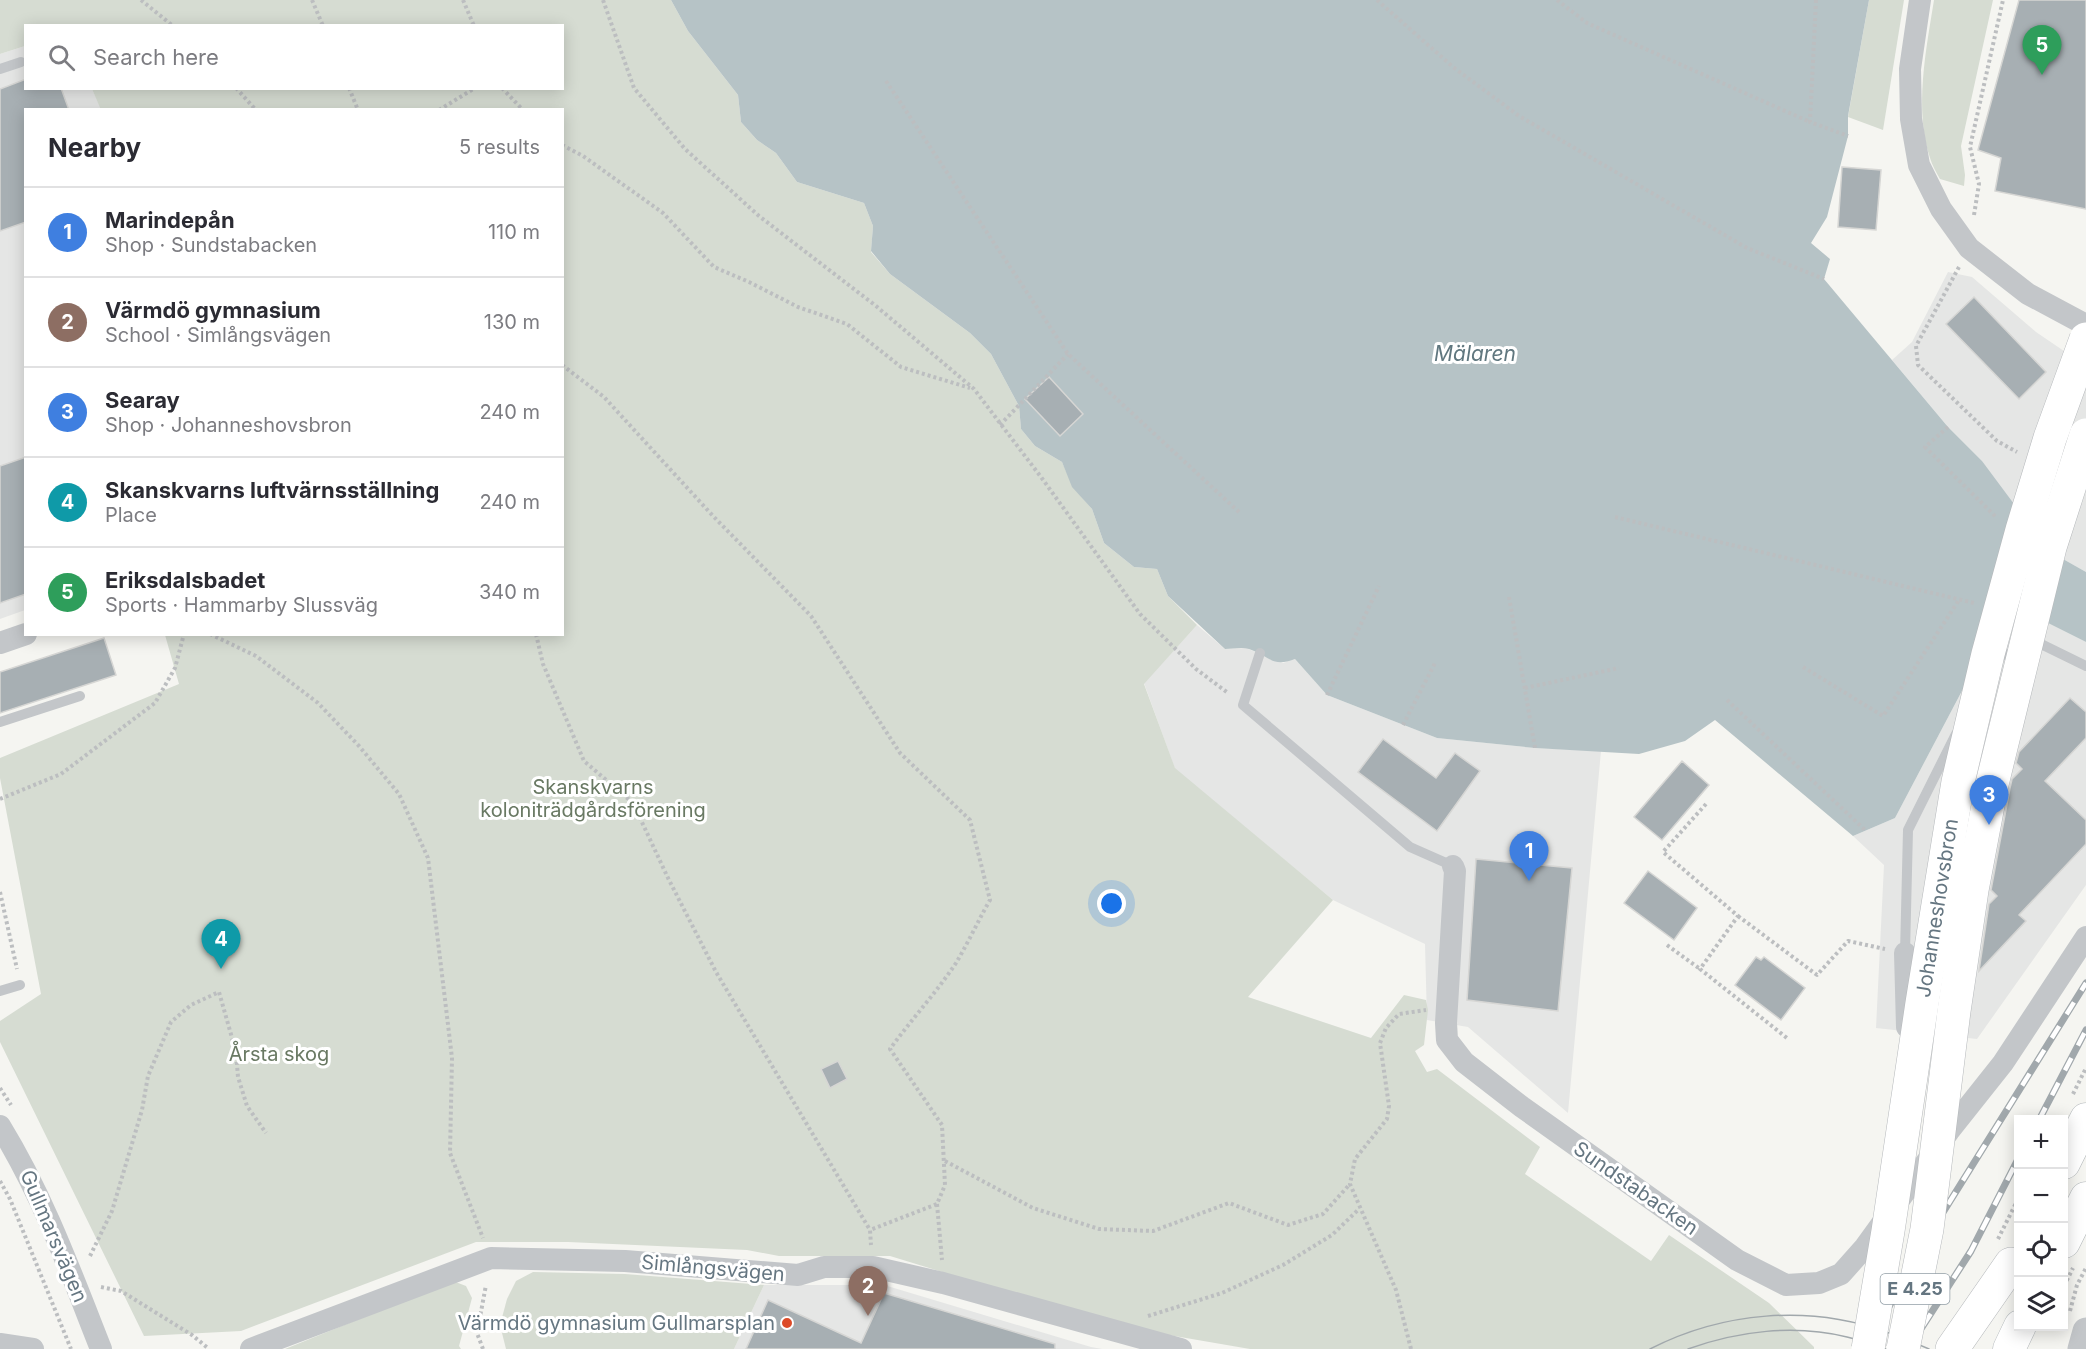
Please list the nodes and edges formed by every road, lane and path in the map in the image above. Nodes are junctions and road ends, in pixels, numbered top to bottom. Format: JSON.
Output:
{"nodes":[{"id":1,"x":141,"y":0,"type":"edge"},
{"id":2,"x":312,"y":0,"type":"edge"},
{"id":3,"x":463,"y":0,"type":"edge"},
{"id":4,"x":603,"y":0,"type":"edge"},
{"id":5,"x":1377,"y":0,"type":"edge"},
{"id":6,"x":1557,"y":0,"type":"edge"},
{"id":7,"x":1816,"y":0,"type":"edge"},
{"id":8,"x":1920,"y":0,"type":"edge"},
{"id":9,"x":2003,"y":0,"type":"edge"},
{"id":10,"x":171,"y":24,"type":"edge"},
{"id":11,"x":322,"y":24,"type":"edge"},
{"id":12,"x":473,"y":24,"type":"edge"},
{"id":13,"x":21,"y":62,"type":"dead end"},
{"id":14,"x":0,"y":69,"type":"edge"},
{"id":15,"x":886,"y":81,"type":"dead end"},
{"id":16,"x":238,"y":90,"type":"edge"},
{"id":17,"x":350,"y":90,"type":"edge"},
{"id":18,"x":472,"y":90,"type":"edge"},
{"id":19,"x":504,"y":90,"type":"edge"},
{"id":20,"x":254,"y":108,"type":"edge"},
{"id":21,"x":357,"y":108,"type":"edge"},
{"id":22,"x":442,"y":108,"type":"edge"},
{"id":23,"x":521,"y":108,"type":"edge"},
{"id":24,"x":1810,"y":122,"type":"junction"},
{"id":25,"x":1848,"y":136,"type":"dead end"},
{"id":26,"x":564,"y":146,"type":"edge"},
{"id":27,"x":1970,"y":248,"type":"junction"},
{"id":28,"x":1824,"y":279,"type":"dead end"},
{"id":29,"x":2086,"y":325,"type":"edge"},
{"id":30,"x":2086,"y":339,"type":"edge"},
{"id":31,"x":1068,"y":354,"type":"junction"},
{"id":32,"x":564,"y":367,"type":"edge"},
{"id":33,"x":974,"y":389,"type":"junction"},
{"id":34,"x":1000,"y":425,"type":"junction"},
{"id":35,"x":1948,"y":427,"type":"dead end"},
{"id":36,"x":2086,"y":435,"type":"edge"},
{"id":37,"x":2026,"y":458,"type":"dead end"},
{"id":38,"x":1240,"y":513,"type":"dead end"},
{"id":39,"x":1615,"y":518,"type":"dead end"},
{"id":40,"x":1999,"y":520,"type":"dead end"},
{"id":41,"x":1378,"y":586,"type":"dead end"},
{"id":42,"x":1509,"y":597,"type":"dead end"},
{"id":43,"x":1959,"y":600,"type":"junction"},
{"id":44,"x":1979,"y":605,"type":"dead end"},
{"id":45,"x":24,"y":635,"type":"edge"},
{"id":46,"x":184,"y":636,"type":"edge"},
{"id":47,"x":214,"y":636,"type":"edge"},
{"id":48,"x":536,"y":636,"type":"edge"},
{"id":49,"x":0,"y":643,"type":"edge"},
{"id":50,"x":1260,"y":653,"type":"dead end"},
{"id":51,"x":1435,"y":663,"type":"dead end"},
{"id":52,"x":2086,"y":666,"type":"edge"},
{"id":53,"x":1803,"y":667,"type":"dead end"},
{"id":54,"x":1618,"y":668,"type":"dead end"},
{"id":55,"x":1524,"y":688,"type":"junction"},
{"id":56,"x":1327,"y":695,"type":"dead end"},
{"id":57,"x":80,"y":696,"type":"dead end"},
{"id":58,"x":1727,"y":700,"type":"dead end"},
{"id":59,"x":1243,"y":705,"type":"junction"},
{"id":60,"x":0,"y":722,"type":"edge"},
{"id":61,"x":1403,"y":725,"type":"dead end"},
{"id":62,"x":1535,"y":748,"type":"dead end"},
{"id":63,"x":0,"y":800,"type":"edge"},
{"id":64,"x":1706,"y":804,"type":"dead end"},
{"id":65,"x":1866,"y":831,"type":"dead end"},
{"id":66,"x":1453,"y":866,"type":"joint"},
{"id":67,"x":0,"y":892,"type":"edge"},
{"id":68,"x":1738,"y":916,"type":"junction"},
{"id":69,"x":2086,"y":937,"type":"edge"},
{"id":70,"x":1667,"y":945,"type":"dead end"},
{"id":71,"x":1905,"y":953,"type":"junction"},
{"id":72,"x":1700,"y":969,"type":"junction"},
{"id":73,"x":20,"y":985,"type":"joint"},
{"id":74,"x":0,"y":991,"type":"edge"},
{"id":75,"x":1448,"y":1008,"type":"junction"},
{"id":76,"x":1786,"y":1038,"type":"dead end"},
{"id":77,"x":2086,"y":1119,"type":"edge"},
{"id":78,"x":0,"y":1126,"type":"edge"},
{"id":79,"x":1949,"y":1131,"type":"junction"},
{"id":80,"x":266,"y":1133,"type":"dead end"},
{"id":81,"x":2068,"y":1155,"type":"edge"},
{"id":82,"x":944,"y":1161,"type":"junction"},
{"id":83,"x":0,"y":1181,"type":"edge"},
{"id":84,"x":1350,"y":1184,"type":"junction"},
{"id":85,"x":2086,"y":1198,"type":"edge"},
{"id":86,"x":937,"y":1204,"type":"junction"},
{"id":87,"x":1359,"y":1209,"type":"junction"},
{"id":88,"x":1927,"y":1229,"type":"junction"},
{"id":89,"x":870,"y":1230,"type":"junction"},
{"id":90,"x":1888,"y":1231,"type":"junction"},
{"id":91,"x":2068,"y":1234,"type":"edge"},
{"id":92,"x":491,"y":1258,"type":"junction"},
{"id":93,"x":2014,"y":1258,"type":"edge"},
{"id":94,"x":88,"y":1259,"type":"dead end"},
{"id":95,"x":2014,"y":1259,"type":"edge"},
{"id":96,"x":873,"y":1267,"type":"junction"},
{"id":97,"x":943,"y":1282,"type":"junction"},
{"id":98,"x":100,"y":1287,"type":"dead end"},
{"id":99,"x":1107,"y":1328,"type":"junction"},
{"id":100,"x":2018,"y":1331,"type":"edge"},
{"id":101,"x":2086,"y":1331,"type":"edge"},
{"id":102,"x":1131,"y":1342,"type":"edge"},
{"id":103,"x":0,"y":1344,"type":"edge"},
{"id":104,"x":33,"y":1349,"type":"edge"},
{"id":105,"x":71,"y":1349,"type":"edge"},
{"id":106,"x":101,"y":1349,"type":"edge"},
{"id":107,"x":209,"y":1349,"type":"edge"},
{"id":108,"x":250,"y":1349,"type":"edge"},
{"id":109,"x":483,"y":1349,"type":"edge"},
{"id":110,"x":1181,"y":1349,"type":"edge"},
{"id":111,"x":1411,"y":1349,"type":"edge"},
{"id":112,"x":1856,"y":1349,"type":"edge"},
{"id":113,"x":1868,"y":1349,"type":"edge"},
{"id":114,"x":1903,"y":1349,"type":"edge"},
{"id":115,"x":1920,"y":1349,"type":"edge"},
{"id":116,"x":1952,"y":1349,"type":"edge"},
{"id":117,"x":1964,"y":1349,"type":"edge"},
{"id":118,"x":2009,"y":1349,"type":"edge"},
{"id":119,"x":2081,"y":1349,"type":"edge"}],
"edges":[{"from":1,"to":10,"type":"path"},
{"from":2,"to":11,"type":"path"},
{"from":3,"to":12,"type":"path"},
{"from":4,"to":33,"type":"path"},
{"from":5,"to":28,"type":"path"},
{"from":6,"to":24,"type":"path"},
{"from":7,"to":24,"type":"path"},
{"from":8,"to":27,"type":"street"},
{"from":9,"to":27,"type":"path"},
{"from":13,"to":14,"type":"lane"},
{"from":15,"to":31,"type":"path"},
{"from":16,"to":20,"type":"path"},
{"from":17,"to":21,"type":"path"},
{"from":18,"to":22,"type":"path"},
{"from":19,"to":23,"type":"path"},
{"from":24,"to":25,"type":"path"},
{"from":26,"to":33,"type":"path"},
{"from":27,"to":29,"type":"street"},
{"from":27,"to":37,"type":"path"},
{"from":30,"to":90,"type":"highway","name":"Johanneshovsbron","number":"E 4.25","bridge":true},
{"from":31,"to":34,"type":"path"},
{"from":31,"to":38,"type":"path"},
{"from":32,"to":82,"type":"path"},
{"from":33,"to":34,"type":"path"},
{"from":34,"to":59,"type":"path"},
{"from":35,"to":40,"type":"path"},
{"from":36,"to":88,"type":"highway","name":"Johanneshovsbron","number":"E 4.25","bridge":true},
{"from":39,"to":43,"type":"path"},
{"from":41,"to":56,"type":"path"},
{"from":42,"to":55,"type":"path"},
{"from":43,"to":44,"type":"path"},
{"from":43,"to":53,"type":"path"},
{"from":45,"to":49,"type":"street"},
{"from":46,"to":63,"type":"path"},
{"from":47,"to":92,"type":"path"},
{"from":48,"to":89,"type":"path"},
{"from":50,"to":59,"type":"lane"},
{"from":51,"to":61,"type":"path"},
{"from":52,"to":71,"type":"lane"},
{"from":54,"to":55,"type":"path"},
{"from":55,"to":62,"type":"path"},
{"from":57,"to":60,"type":"lane"},
{"from":58,"to":65,"type":"path"},
{"from":59,"to":66,"type":"lane"},
{"from":64,"to":68,"type":"path"},
{"from":66,"to":75,"type":"street","name":"Sundstabacken"},
{"from":67,"to":73,"type":"path"},
{"from":68,"to":71,"type":"path"},
{"from":68,"to":72,"type":"path"},
{"from":69,"to":79,"type":"street","name":"Sundstabacken"},
{"from":70,"to":72,"type":"path"},
{"from":71,"to":79,"type":"street"},
{"from":72,"to":76,"type":"path"},
{"from":73,"to":74,"type":"lane"},
{"from":75,"to":79,"type":"street","name":"Sundstabacken"},
{"from":75,"to":84,"type":"path"},
{"from":77,"to":81,"type":"main road"},
{"from":78,"to":106,"type":"street","name":"Gullmarsvägen"},
{"from":80,"to":94,"type":"path"},
{"from":82,"to":84,"type":"path"},
{"from":82,"to":86,"type":"path"},
{"from":83,"to":105,"type":"path"},
{"from":84,"to":87,"type":"path"},
{"from":85,"to":91,"type":"main road"},
{"from":86,"to":89,"type":"path"},
{"from":86,"to":97,"type":"path"},
{"from":87,"to":99,"type":"path"},
{"from":87,"to":111,"type":"path"},
{"from":88,"to":114,"type":"highway","name":"Johanneshovsbron","number":"E 4.25","bridge":true},
{"from":88,"to":115,"type":"highway","bridge":true},
{"from":89,"to":96,"type":"path"},
{"from":90,"to":112,"type":"highway","bridge":true},
{"from":90,"to":113,"type":"highway","name":"Johanneshovsbron","number":"E 4.25","bridge":true},
{"from":92,"to":96,"type":"street","name":"Simlångsvägen"},
{"from":92,"to":108,"type":"street","name":"Simlångsvägen"},
{"from":92,"to":109,"type":"path"},
{"from":93,"to":116,"type":"highway"},
{"from":95,"to":117,"type":"main road"},
{"from":96,"to":97,"type":"street","name":"Simlångsvägen"},
{"from":97,"to":99,"type":"street","name":"Simlångsvägen"},
{"from":98,"to":107,"type":"path"},
{"from":99,"to":102,"type":"street","name":"Simlångsvägen"},
{"from":100,"to":118,"type":"main road"},
{"from":101,"to":119,"type":"street"},
{"from":102,"to":110,"type":"street","name":"Simlångsvägen"},
{"from":103,"to":104,"type":"street"}]}
